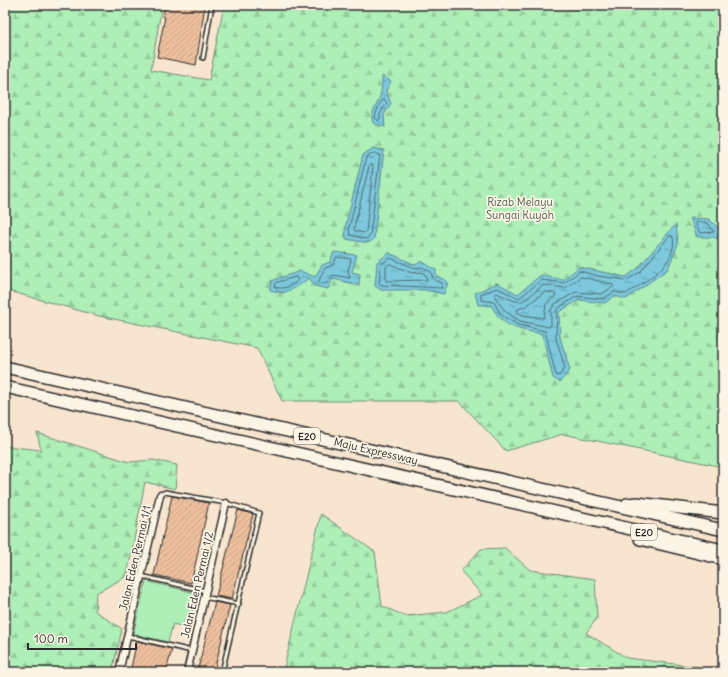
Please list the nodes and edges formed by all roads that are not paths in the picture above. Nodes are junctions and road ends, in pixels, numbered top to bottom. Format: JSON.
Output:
{"nodes":[{"id":1,"x":212,"y":5,"type":"edge"},
{"id":2,"x":202,"y":58,"type":"dead end"},
{"id":3,"x":5,"y":367,"type":"edge"},
{"id":4,"x":5,"y":387,"type":"edge"},
{"id":5,"x":160,"y":495,"type":"joint"},
{"id":6,"x":226,"y":503,"type":"junction"},
{"id":7,"x":610,"y":505,"type":"junction"},
{"id":8,"x":723,"y":513,"type":"edge"},
{"id":9,"x":565,"y":514,"type":"junction"},
{"id":10,"x":723,"y":530,"type":"edge"},
{"id":11,"x":723,"y":550,"type":"edge"},
{"id":12,"x":723,"y":558,"type":"edge"},
{"id":13,"x":141,"y":576,"type":"junction"},
{"id":14,"x":205,"y":594,"type":"junction"},
{"id":15,"x":239,"y":604,"type":"junction"},
{"id":16,"x":127,"y":636,"type":"junction"},
{"id":17,"x":192,"y":651,"type":"junction"},
{"id":18,"x":119,"y":672,"type":"edge"},
{"id":19,"x":187,"y":672,"type":"edge"},
{"id":20,"x":222,"y":672,"type":"edge"}],
"edges":[{"from":1,"to":2,"type":"lane"},
{"from":3,"to":7,"type":"highway","name":"Maju Expressway","number":"E20"},
{"from":4,"to":9,"type":"highway","name":"Maju Expressway","number":"E20"},
{"from":5,"to":6,"type":"lane"},
{"from":5,"to":13,"type":"street","name":"Jalan Eden Permai 1/1"},
{"from":6,"to":14,"type":"street","name":"Jalan Eden Permai 1/2"},
{"from":6,"to":15,"type":"lane"},
{"from":7,"to":8,"type":"highway"},
{"from":7,"to":10,"type":"highway","name":"Maju Expressway","number":"E20"},
{"from":9,"to":11,"type":"highway","name":"Maju Expressway","number":"E20"},
{"from":9,"to":12,"type":"highway"},
{"from":13,"to":14,"type":"lane"},
{"from":13,"to":16,"type":"street","name":"Jalan Eden Permai 1/1"},
{"from":14,"to":15,"type":"lane"},
{"from":14,"to":17,"type":"street","name":"Jalan Eden Permai 1/2"},
{"from":15,"to":20,"type":"lane"},
{"from":16,"to":17,"type":"lane"},
{"from":16,"to":18,"type":"street","name":"Jalan Eden Permai 1/1"},
{"from":17,"to":19,"type":"street","name":"Jalan Eden Permai 1/2"}]}
